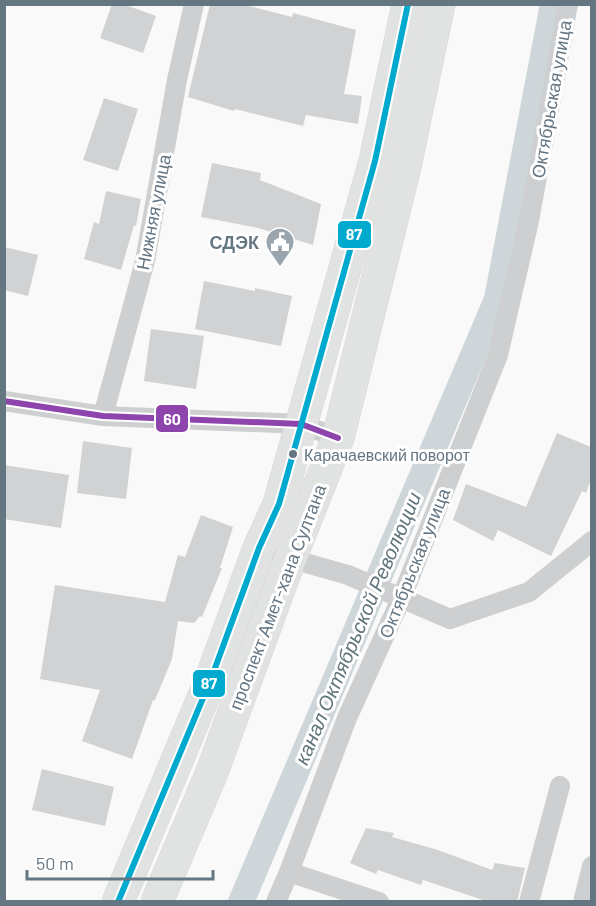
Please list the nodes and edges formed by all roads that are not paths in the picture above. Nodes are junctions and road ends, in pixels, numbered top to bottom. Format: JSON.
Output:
{"nodes":[{"id":1,"x":194,"y":4,"type":"edge"},
{"id":2,"x":408,"y":4,"type":"edge"},
{"id":3,"x":439,"y":4,"type":"edge"},
{"id":4,"x":568,"y":4,"type":"edge"},
{"id":5,"x":4,"y":401,"type":"edge"},
{"id":6,"x":103,"y":416,"type":"junction"},
{"id":7,"x":301,"y":424,"type":"junction"},
{"id":8,"x":338,"y":438,"type":"junction"},
{"id":9,"x":591,"y":541,"type":"edge"},
{"id":10,"x":259,"y":548,"type":"junction"},
{"id":11,"x":290,"y":559,"type":"junction"},
{"id":12,"x":401,"y":599,"type":"junction"},
{"id":13,"x":560,"y":786,"type":"dead end"},
{"id":14,"x":591,"y":866,"type":"edge"},
{"id":15,"x":290,"y":872,"type":"junction"},
{"id":16,"x":118,"y":902,"type":"edge"},
{"id":17,"x":157,"y":902,"type":"edge"},
{"id":18,"x":276,"y":902,"type":"edge"},
{"id":19,"x":380,"y":902,"type":"edge"},
{"id":20,"x":529,"y":902,"type":"edge"},
{"id":21,"x":583,"y":902,"type":"edge"}],
"edges":[{"from":1,"to":6,"type":"street","name":"Нижняя улица"},
{"from":2,"to":7,"type":"main road"},
{"from":3,"to":8,"type":"main road","name":"проспект Амет-хана Султана"},
{"from":4,"to":12,"type":"street","name":"Октябрьская улица"},
{"from":5,"to":6,"type":"street"},
{"from":6,"to":7,"type":"street"},
{"from":7,"to":8,"type":"street"},
{"from":7,"to":10,"type":"main road"},
{"from":8,"to":11,"type":"main road","name":"проспект Амет-хана Султана"},
{"from":9,"to":12,"type":"street"},
{"from":10,"to":11,"type":"street"},
{"from":10,"to":16,"type":"main road"},
{"from":11,"to":12,"type":"street"},
{"from":11,"to":17,"type":"main road","name":"проспект Амет-хана Султана"},
{"from":12,"to":15,"type":"street","name":"Октябрьская улица"},
{"from":13,"to":20,"type":"street"},
{"from":14,"to":21,"type":"street"},
{"from":15,"to":18,"type":"street","name":"Октябрьская улица"},
{"from":15,"to":19,"type":"street"}]}
